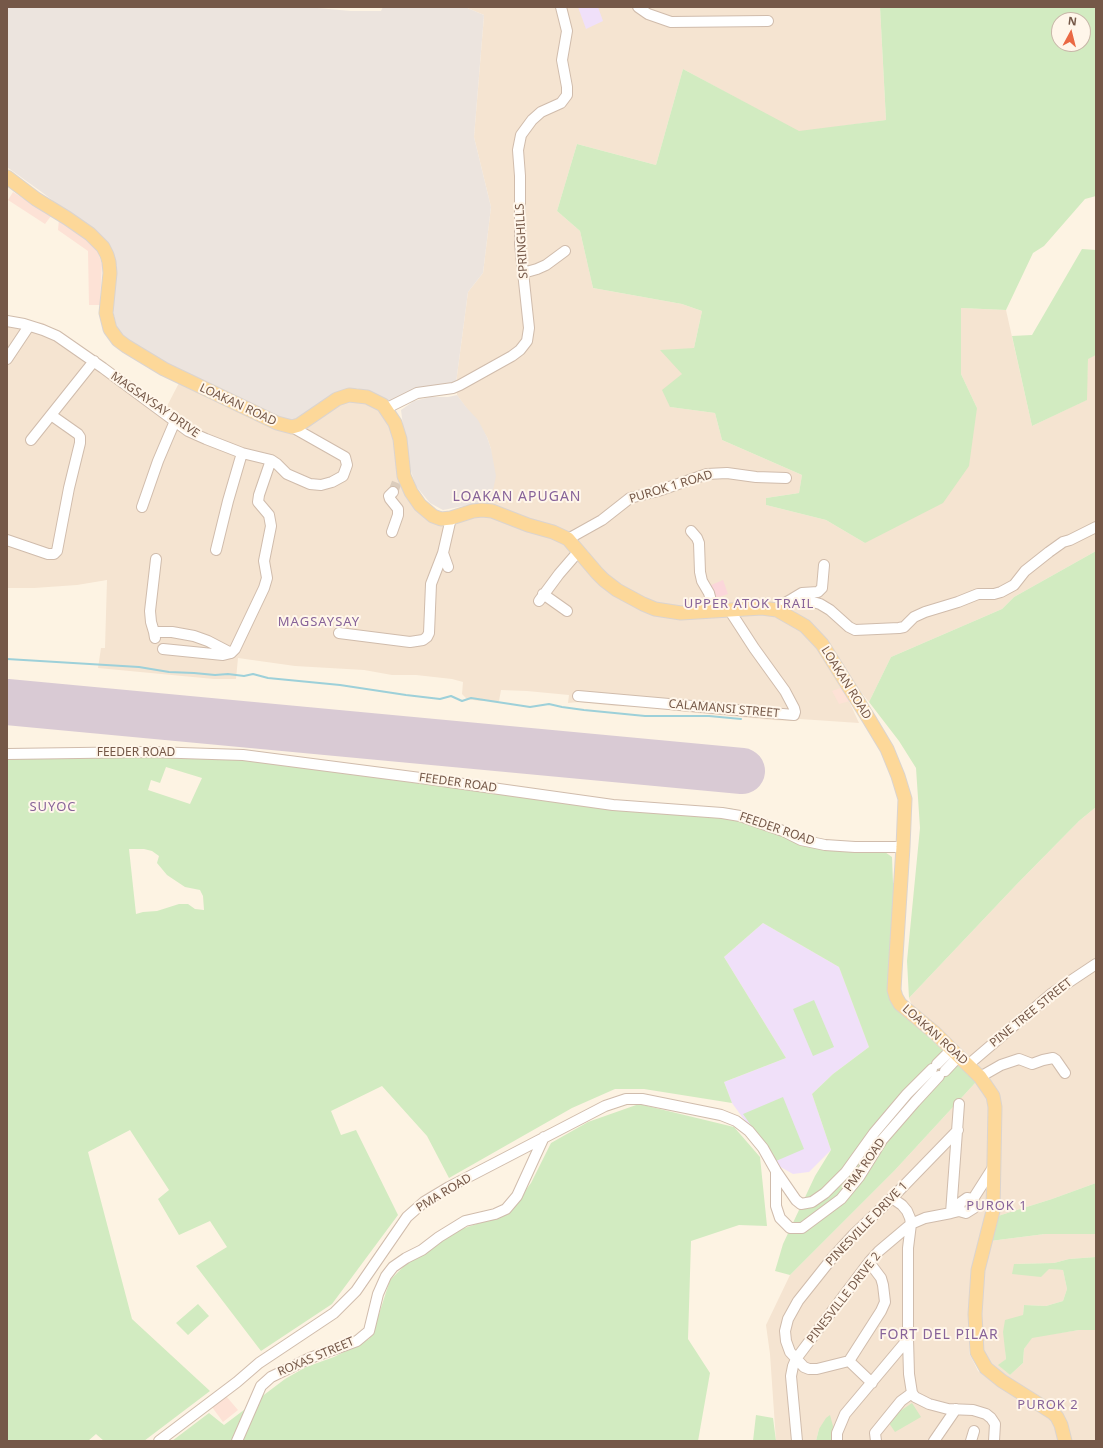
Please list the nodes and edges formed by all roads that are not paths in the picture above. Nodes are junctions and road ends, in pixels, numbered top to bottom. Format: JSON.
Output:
{"nodes":[{"id":1,"x":561,"y":7,"type":"edge"},
{"id":2,"x":638,"y":7,"type":"edge"},
{"id":3,"x":768,"y":21,"type":"dead end"},
{"id":4,"x":7,"y":177,"type":"edge"},
{"id":5,"x":565,"y":252,"type":"dead end"},
{"id":6,"x":523,"y":273,"type":"junction"},
{"id":7,"x":7,"y":322,"type":"edge"},
{"id":8,"x":28,"y":326,"type":"junction"},
{"id":9,"x":7,"y":359,"type":"edge"},
{"id":10,"x":94,"y":361,"type":"junction"},
{"id":11,"x":387,"y":408,"type":"junction"},
{"id":12,"x":51,"y":415,"type":"junction"},
{"id":13,"x":176,"y":421,"type":"junction"},
{"id":14,"x":292,"y":427,"type":"junction"},
{"id":15,"x":31,"y":440,"type":"dead end"},
{"id":16,"x":242,"y":453,"type":"junction"},
{"id":17,"x":271,"y":460,"type":"junction"},
{"id":18,"x":786,"y":478,"type":"dead end"},
{"id":19,"x":393,"y":492,"type":"tunnel mouth"},
{"id":20,"x":142,"y":507,"type":"dead end"},
{"id":21,"x":452,"y":518,"type":"junction"},
{"id":22,"x":1096,"y":527,"type":"edge"},
{"id":23,"x":691,"y":531,"type":"dead end"},
{"id":24,"x":392,"y":532,"type":"dead end"},
{"id":25,"x":568,"y":539,"type":"junction"},
{"id":26,"x":7,"y":540,"type":"edge"},
{"id":27,"x":216,"y":550,"type":"dead end"},
{"id":28,"x":578,"y":552,"type":"junction"},
{"id":29,"x":443,"y":553,"type":"junction"},
{"id":30,"x":156,"y":559,"type":"dead end"},
{"id":31,"x":824,"y":565,"type":"dead end"},
{"id":32,"x":448,"y":567,"type":"dead end"},
{"id":33,"x":792,"y":599,"type":"junction"},
{"id":34,"x":774,"y":610,"type":"junction"},
{"id":35,"x":567,"y":611,"type":"dead end"},
{"id":36,"x":730,"y":611,"type":"junction"},
{"id":37,"x":714,"y":612,"type":"junction"},
{"id":38,"x":339,"y":633,"type":"dead end"},
{"id":39,"x":163,"y":649,"type":"dead end"},
{"id":40,"x":232,"y":653,"type":"junction"},
{"id":41,"x":578,"y":696,"type":"dead end"},
{"id":42,"x":7,"y":754,"type":"edge"},
{"id":43,"x":903,"y":847,"type":"junction"},
{"id":44,"x":1096,"y":964,"type":"edge"},
{"id":45,"x":959,"y":1056,"type":"junction"},
{"id":46,"x":938,"y":1070,"type":"junction"},
{"id":47,"x":1065,"y":1073,"type":"dead end"},
{"id":48,"x":980,"y":1077,"type":"junction"},
{"id":49,"x":913,"y":1088,"type":"junction"},
{"id":50,"x":921,"y":1095,"type":"junction"},
{"id":51,"x":959,"y":1104,"type":"dead end"},
{"id":52,"x":958,"y":1130,"type":"junction"},
{"id":53,"x":544,"y":1137,"type":"junction"},
{"id":54,"x":994,"y":1166,"type":"junction"},
{"id":55,"x":776,"y":1171,"type":"junction"},
{"id":56,"x":892,"y":1198,"type":"junction"},
{"id":57,"x":955,"y":1212,"type":"junction"},
{"id":58,"x":911,"y":1224,"type":"junction"},
{"id":59,"x":869,"y":1262,"type":"junction"},
{"id":60,"x":908,"y":1339,"type":"junction"},
{"id":61,"x":796,"y":1360,"type":"junction"},
{"id":62,"x":849,"y":1361,"type":"junction"},
{"id":63,"x":872,"y":1383,"type":"junction"},
{"id":64,"x":912,"y":1393,"type":"junction"},
{"id":65,"x":956,"y":1410,"type":"junction"},
{"id":66,"x":974,"y":1431,"type":"dead end"},
{"id":67,"x":158,"y":1441,"type":"edge"},
{"id":68,"x":237,"y":1441,"type":"edge"},
{"id":69,"x":797,"y":1441,"type":"edge"},
{"id":70,"x":837,"y":1441,"type":"edge"},
{"id":71,"x":876,"y":1441,"type":"edge"},
{"id":72,"x":934,"y":1441,"type":"edge"},
{"id":73,"x":971,"y":1441,"type":"edge"},
{"id":74,"x":994,"y":1441,"type":"edge"},
{"id":75,"x":1065,"y":1441,"type":"edge"}],
"edges":[{"from":1,"to":6,"type":"street","name":"SPRINGHILLS"},
{"from":2,"to":3,"type":"street"},
{"from":4,"to":14,"type":"main road","name":"LOAKAN ROAD"},
{"from":5,"to":6,"type":"street"},
{"from":6,"to":11,"type":"street","name":"SPRINGHILLS"},
{"from":7,"to":8,"type":"street","name":"MAGSAYSAY DRIVE"},
{"from":8,"to":9,"type":"street"},
{"from":8,"to":10,"type":"street","name":"MAGSAYSAY DRIVE"},
{"from":10,"to":12,"type":"street"},
{"from":10,"to":13,"type":"street","name":"MAGSAYSAY DRIVE"},
{"from":11,"to":14,"type":"main road","name":"LOAKAN ROAD"},
{"from":11,"to":21,"type":"main road","name":"LOAKAN ROAD"},
{"from":12,"to":15,"type":"street"},
{"from":12,"to":26,"type":"street"},
{"from":13,"to":16,"type":"street","name":"MAGSAYSAY DRIVE"},
{"from":13,"to":20,"type":"street"},
{"from":14,"to":17,"type":"street","name":"MAGSAYSAY DRIVE"},
{"from":16,"to":17,"type":"street","name":"MAGSAYSAY DRIVE"},
{"from":16,"to":27,"type":"street"},
{"from":17,"to":40,"type":"street"},
{"from":18,"to":25,"type":"street","name":"PUROK 1 ROAD"},
{"from":19,"to":24,"type":"street"},
{"from":21,"to":25,"type":"main road","name":"LOAKAN ROAD"},
{"from":21,"to":29,"type":"street"},
{"from":22,"to":33,"type":"street"},
{"from":23,"to":37,"type":"street"},
{"from":25,"to":28,"type":"main road","name":"LOAKAN ROAD"},
{"from":28,"to":35,"type":"street"},
{"from":28,"to":37,"type":"main road","name":"LOAKAN ROAD"},
{"from":29,"to":32,"type":"street"},
{"from":29,"to":38,"type":"street"},
{"from":30,"to":40,"type":"street"},
{"from":31,"to":33,"type":"street"},
{"from":33,"to":34,"type":"street"},
{"from":34,"to":36,"type":"main road","name":"LOAKAN ROAD"},
{"from":34,"to":43,"type":"main road","name":"LOAKAN ROAD"},
{"from":36,"to":37,"type":"main road","name":"LOAKAN ROAD"},
{"from":36,"to":41,"type":"street","name":"CALAMANSI STREET"},
{"from":39,"to":40,"type":"street"},
{"from":42,"to":43,"type":"street","name":"FEEDER ROAD"},
{"from":43,"to":45,"type":"main road","name":"LOAKAN ROAD"},
{"from":44,"to":45,"type":"street","name":"PINE TREE STREET"},
{"from":45,"to":46,"type":"street","name":"PMA ROAD"},
{"from":45,"to":48,"type":"main road","name":"LOAKAN ROAD"},
{"from":46,"to":49,"type":"street","name":"PMA ROAD"},
{"from":46,"to":50,"type":"street","name":"PMA ROAD"},
{"from":47,"to":48,"type":"street"},
{"from":48,"to":54,"type":"main road","name":"LOAKAN ROAD"},
{"from":49,"to":50,"type":"street"},
{"from":49,"to":55,"type":"street","name":"PMA ROAD"},
{"from":50,"to":55,"type":"street","name":"PMA ROAD"},
{"from":51,"to":52,"type":"street"},
{"from":52,"to":56,"type":"street","name":"PINESVILLE DRIVE 1"},
{"from":52,"to":57,"type":"street"},
{"from":53,"to":55,"type":"street","name":"PMA ROAD"},
{"from":53,"to":67,"type":"street","name":"PMA ROAD"},
{"from":53,"to":68,"type":"street","name":"ROXAS STREET"},
{"from":54,"to":57,"type":"street"},
{"from":54,"to":75,"type":"main road","name":"LOAKAN ROAD"},
{"from":56,"to":58,"type":"street"},
{"from":56,"to":61,"type":"street","name":"PINESVILLE DRIVE 1"},
{"from":57,"to":58,"type":"street","name":"PINESVILLE DRIVE 2"},
{"from":58,"to":59,"type":"street","name":"PINESVILLE DRIVE 2"},
{"from":58,"to":60,"type":"street"},
{"from":59,"to":61,"type":"street","name":"PINESVILLE DRIVE 2"},
{"from":59,"to":62,"type":"street"},
{"from":60,"to":63,"type":"street"},
{"from":60,"to":64,"type":"street"},
{"from":61,"to":62,"type":"street"},
{"from":61,"to":69,"type":"street"},
{"from":62,"to":63,"type":"street"},
{"from":63,"to":70,"type":"street"},
{"from":64,"to":65,"type":"street"},
{"from":64,"to":71,"type":"street"},
{"from":65,"to":72,"type":"street"},
{"from":65,"to":74,"type":"street"},
{"from":66,"to":73,"type":"street"}]}
